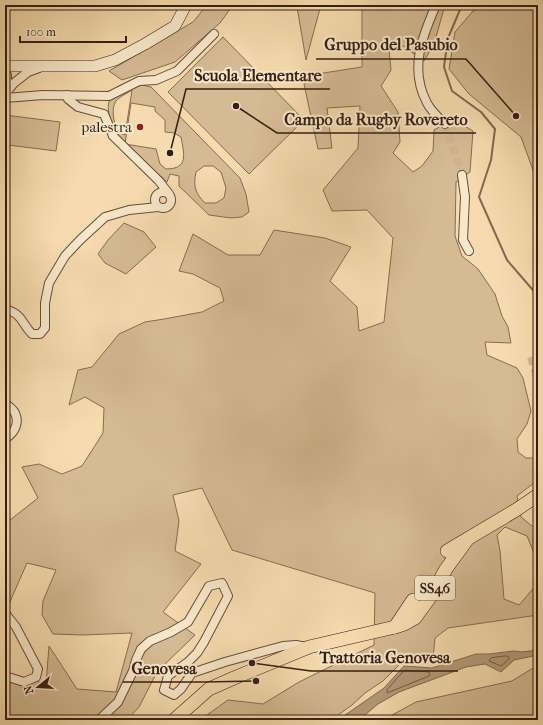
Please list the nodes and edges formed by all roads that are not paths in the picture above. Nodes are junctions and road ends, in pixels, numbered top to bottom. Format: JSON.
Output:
{"nodes":[{"id":1,"x":186,"y":5,"type":"edge"},
{"id":2,"x":435,"y":7,"type":"edge"},
{"id":3,"x":214,"y":34,"type":"dead end"},
{"id":4,"x":47,"y":65,"type":"junction"},
{"id":5,"x":7,"y":70,"type":"edge"},
{"id":6,"x":14,"y":83,"type":"junction"},
{"id":7,"x":6,"y":95,"type":"edge"},
{"id":8,"x":67,"y":95,"type":"junction"},
{"id":9,"x":445,"y":124,"type":"tunnel mouth"},
{"id":10,"x":462,"y":175,"type":"tunnel mouth"},
{"id":11,"x":169,"y":194,"type":"junction"},
{"id":12,"x":158,"y":207,"type":"junction"},
{"id":13,"x":469,"y":252,"type":"dead end"},
{"id":14,"x":5,"y":309,"type":"edge"},
{"id":15,"x":5,"y":404,"type":"edge"},
{"id":16,"x":5,"y":439,"type":"edge"},
{"id":17,"x":538,"y":495,"type":"edge"},
{"id":18,"x":467,"y":540,"type":"junction"},
{"id":19,"x":447,"y":550,"type":"tunnel mouth"},
{"id":20,"x":413,"y":600,"type":"tunnel mouth"},
{"id":21,"x":5,"y":613,"type":"edge"},
{"id":22,"x":395,"y":628,"type":"junction"},
{"id":23,"x":309,"y":647,"type":"junction"},
{"id":24,"x":5,"y":676,"type":"edge"},
{"id":25,"x":99,"y":720,"type":"edge"},
{"id":26,"x":174,"y":720,"type":"edge"}],
"edges":[{"from":1,"to":4,"type":"main road"},
{"from":2,"to":9,"type":"street"},
{"from":3,"to":8,"type":"street"},
{"from":4,"to":5,"type":"main road"},
{"from":4,"to":6,"type":"street"},
{"from":5,"to":6,"type":"street"},
{"from":5,"to":7,"type":"street"},
{"from":6,"to":7,"type":"street"},
{"from":7,"to":8,"type":"street"},
{"from":8,"to":11,"type":"street"},
{"from":10,"to":13,"type":"street"},
{"from":11,"to":12,"type":"street"},
{"from":11,"to":12,"type":"street"},
{"from":12,"to":14,"type":"street"},
{"from":15,"to":16,"type":"street"},
{"from":17,"to":18,"type":"main road","number":"SS46"},
{"from":18,"to":19,"type":"main road"},
{"from":18,"to":22,"type":"main road","number":"SS46"},
{"from":20,"to":22,"type":"main road","number":"SS46"},
{"from":21,"to":24,"type":"street"},
{"from":22,"to":23,"type":"main road","number":"SS46"},
{"from":23,"to":25,"type":"street"},
{"from":23,"to":26,"type":"main road","number":"SS46"}]}
